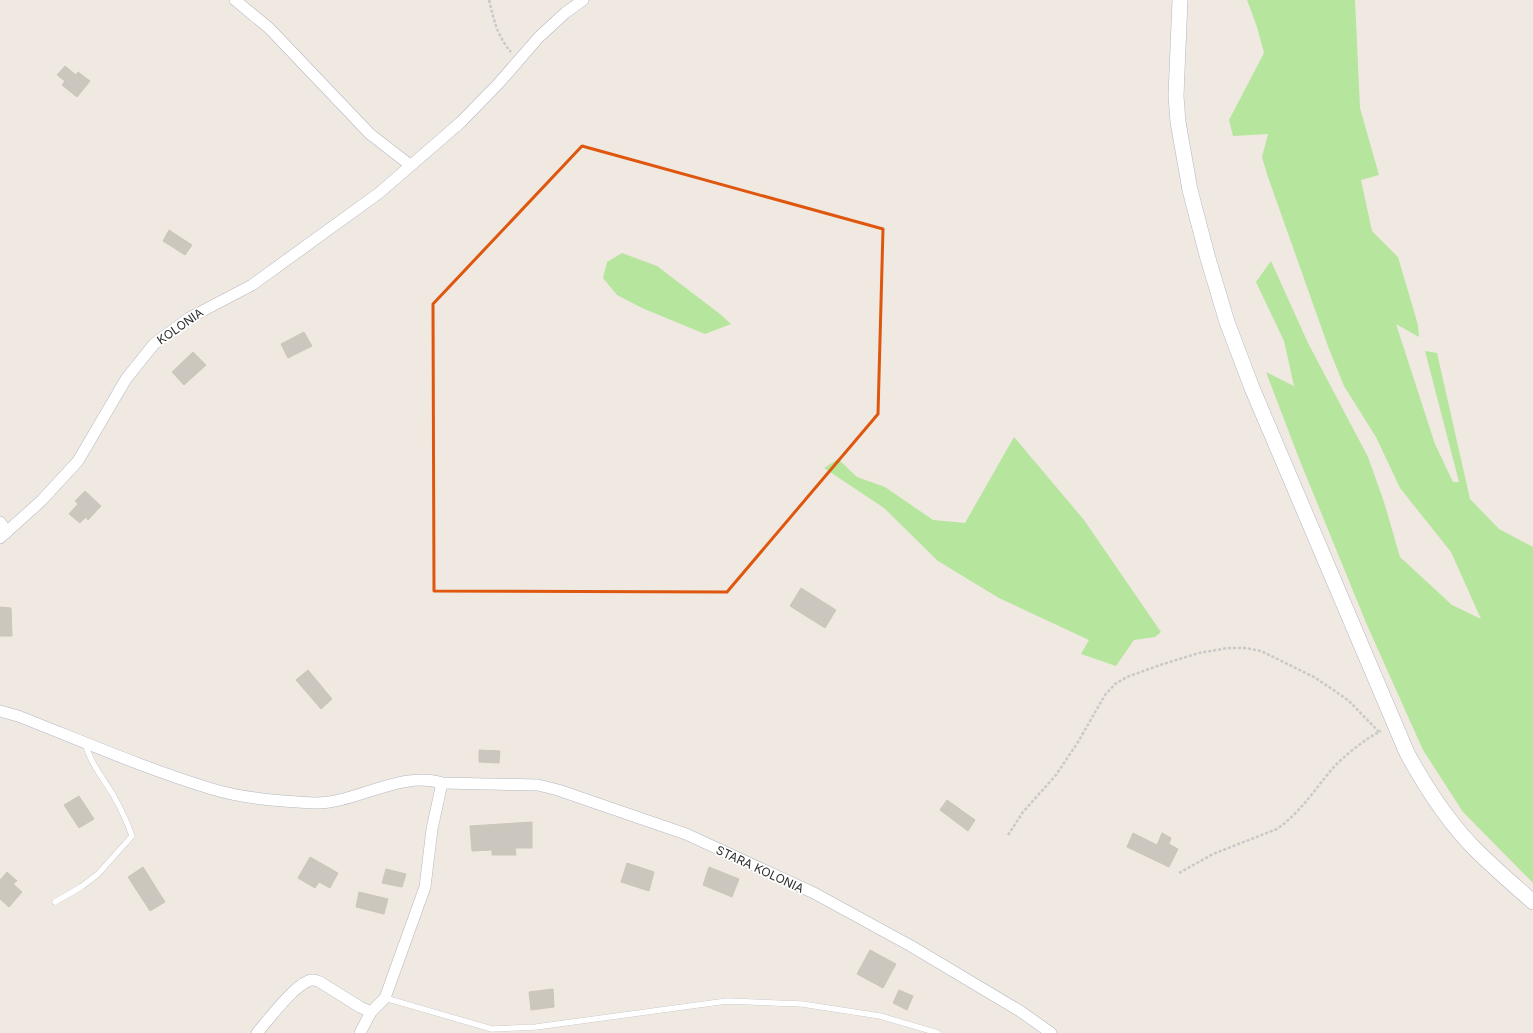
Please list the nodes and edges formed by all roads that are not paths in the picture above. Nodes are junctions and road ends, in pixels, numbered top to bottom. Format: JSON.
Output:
{"nodes":[{"id":1,"x":234,"y":0,"type":"edge"},
{"id":2,"x":583,"y":0,"type":"edge"},
{"id":3,"x":1180,"y":0,"type":"edge"},
{"id":4,"x":410,"y":165,"type":"junction"},
{"id":5,"x":0,"y":522,"type":"edge"},
{"id":6,"x":4,"y":535,"type":"edge"},
{"id":7,"x":0,"y":711,"type":"edge"},
{"id":8,"x":84,"y":741,"type":"junction"},
{"id":9,"x":442,"y":783,"type":"junction"},
{"id":10,"x":55,"y":902,"type":"dead end"},
{"id":11,"x":1533,"y":902,"type":"edge"},
{"id":12,"x":385,"y":998,"type":"junction"},
{"id":13,"x":371,"y":1012,"type":"junction"},
{"id":14,"x":257,"y":1033,"type":"edge"},
{"id":15,"x":360,"y":1033,"type":"edge"},
{"id":16,"x":938,"y":1033,"type":"edge"},
{"id":17,"x":1051,"y":1033,"type":"edge"}],
"edges":[{"from":1,"to":4,"type":"street"},
{"from":2,"to":4,"type":"street","name":"KOLONIA"},
{"from":3,"to":11,"type":"main road"},
{"from":4,"to":6,"type":"street","name":"KOLONIA"},
{"from":5,"to":6,"type":"street"},
{"from":7,"to":8,"type":"street","name":"STARA KOLONIA"},
{"from":8,"to":9,"type":"street","name":"STARA KOLONIA"},
{"from":8,"to":10,"type":"lane"},
{"from":9,"to":12,"type":"street"},
{"from":9,"to":17,"type":"street","name":"STARA KOLONIA"},
{"from":12,"to":13,"type":"street"},
{"from":12,"to":16,"type":"lane"},
{"from":13,"to":14,"type":"street"},
{"from":13,"to":15,"type":"street"}]}
